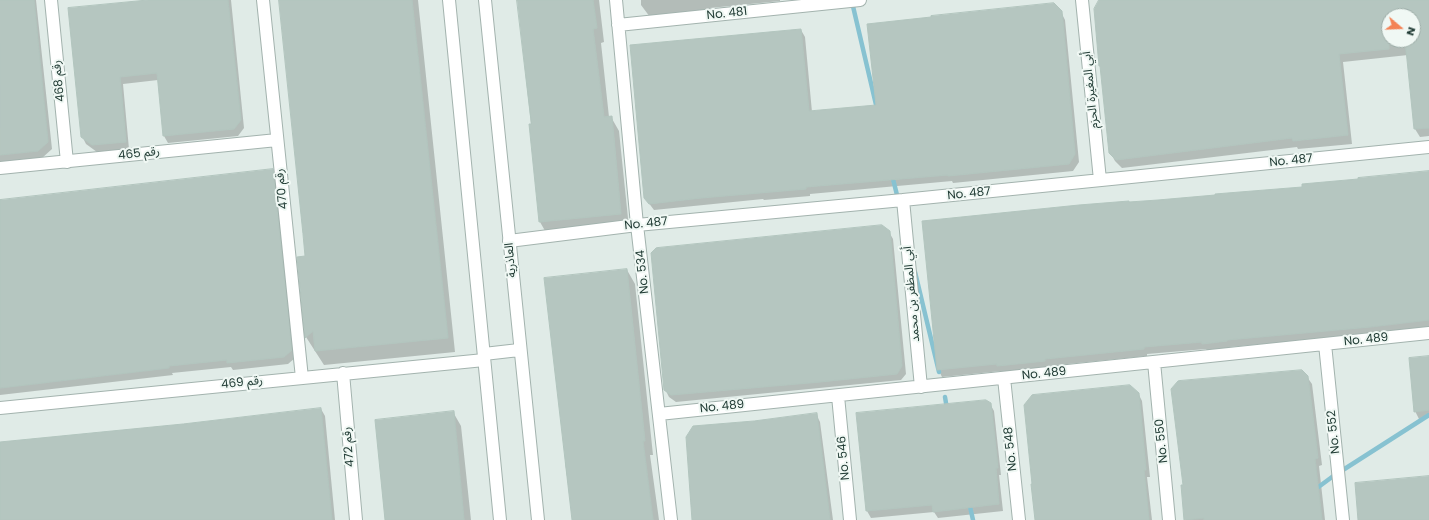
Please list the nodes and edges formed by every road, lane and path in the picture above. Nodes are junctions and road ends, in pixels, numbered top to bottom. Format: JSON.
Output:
{"nodes":[{"id":1,"x":51,"y":0,"type":"edge"},
{"id":2,"x":262,"y":0,"type":"edge"},
{"id":3,"x":449,"y":0,"type":"edge"},
{"id":4,"x":485,"y":0,"type":"edge"},
{"id":5,"x":616,"y":0,"type":"edge"},
{"id":6,"x":860,"y":0,"type":"edge"},
{"id":7,"x":1082,"y":0,"type":"edge"},
{"id":8,"x":795,"y":4,"type":"edge"},
{"id":9,"x":618,"y":25,"type":"junction"},
{"id":10,"x":277,"y":140,"type":"junction"},
{"id":11,"x":1429,"y":147,"type":"edge"},
{"id":12,"x":67,"y":162,"type":"junction"},
{"id":13,"x":0,"y":168,"type":"edge"},
{"id":14,"x":1100,"y":180,"type":"junction"},
{"id":15,"x":903,"y":200,"type":"junction"},
{"id":16,"x":637,"y":225,"type":"junction"},
{"id":17,"x":509,"y":241,"type":"junction"},
{"id":18,"x":1429,"y":333,"type":"edge"},
{"id":19,"x":1325,"y":344,"type":"junction"},
{"id":20,"x":519,"y":350,"type":"junction"},
{"id":21,"x":484,"y":357,"type":"junction"},
{"id":22,"x":1154,"y":362,"type":"junction"},
{"id":23,"x":343,"y":373,"type":"junction"},
{"id":24,"x":302,"y":378,"type":"junction"},
{"id":25,"x":1004,"y":378,"type":"junction"},
{"id":26,"x":920,"y":387,"type":"junction"},
{"id":27,"x":838,"y":396,"type":"junction"},
{"id":28,"x":0,"y":408,"type":"edge"},
{"id":29,"x":659,"y":414,"type":"junction"},
{"id":30,"x":356,"y":520,"type":"edge"},
{"id":31,"x":500,"y":520,"type":"edge"},
{"id":32,"x":538,"y":520,"type":"edge"},
{"id":33,"x":671,"y":520,"type":"edge"},
{"id":34,"x":850,"y":520,"type":"edge"},
{"id":35,"x":1019,"y":520,"type":"edge"},
{"id":36,"x":1169,"y":520,"type":"edge"},
{"id":37,"x":1343,"y":520,"type":"edge"}],
"edges":[{"from":1,"to":12,"type":"street","name":"رقم 468"},
{"from":2,"to":10,"type":"street","name":"رقم 470"},
{"from":3,"to":21,"type":"street"},
{"from":4,"to":17,"type":"street","name":"العاذرية"},
{"from":5,"to":9,"type":"street","name":"No. 534"},
{"from":6,"to":8,"type":"street","name":"No. 481"},
{"from":7,"to":14,"type":"street","name":"أبي المغيرة الحزم"},
{"from":8,"to":9,"type":"street","name":"No. 481"},
{"from":9,"to":16,"type":"street","name":"No. 534"},
{"from":10,"to":12,"type":"street","name":"رقم 465"},
{"from":10,"to":24,"type":"street","name":"رقم 470"},
{"from":11,"to":14,"type":"street","name":"No. 487"},
{"from":12,"to":13,"type":"street","name":"رقم 465"},
{"from":14,"to":15,"type":"street","name":"No. 487"},
{"from":15,"to":16,"type":"street","name":"No. 487"},
{"from":15,"to":26,"type":"street","name":"أبي المظفر بن محمد"},
{"from":16,"to":17,"type":"street","name":"No. 487"},
{"from":16,"to":29,"type":"street","name":"No. 534"},
{"from":17,"to":20,"type":"street","name":"العاذرية"},
{"from":18,"to":19,"type":"street","name":"No. 489"},
{"from":19,"to":22,"type":"street","name":"No. 489"},
{"from":19,"to":37,"type":"street","name":"No. 552"},
{"from":20,"to":21,"type":"street","name":"رقم 469"},
{"from":20,"to":32,"type":"street","name":"العاذرية"},
{"from":21,"to":23,"type":"street","name":"رقم 469"},
{"from":21,"to":31,"type":"street"},
{"from":22,"to":25,"type":"street","name":"No. 489"},
{"from":22,"to":36,"type":"street","name":"No. 550"},
{"from":23,"to":24,"type":"street","name":"رقم 469"},
{"from":23,"to":30,"type":"street","name":"رقم 472"},
{"from":24,"to":28,"type":"street","name":"رقم 469"},
{"from":25,"to":26,"type":"street","name":"No. 489"},
{"from":25,"to":35,"type":"street","name":"No. 548"},
{"from":26,"to":27,"type":"street","name":"No. 489"},
{"from":27,"to":29,"type":"street","name":"No. 489"},
{"from":27,"to":34,"type":"street","name":"No. 546"},
{"from":29,"to":33,"type":"street","name":"No. 534"}]}
